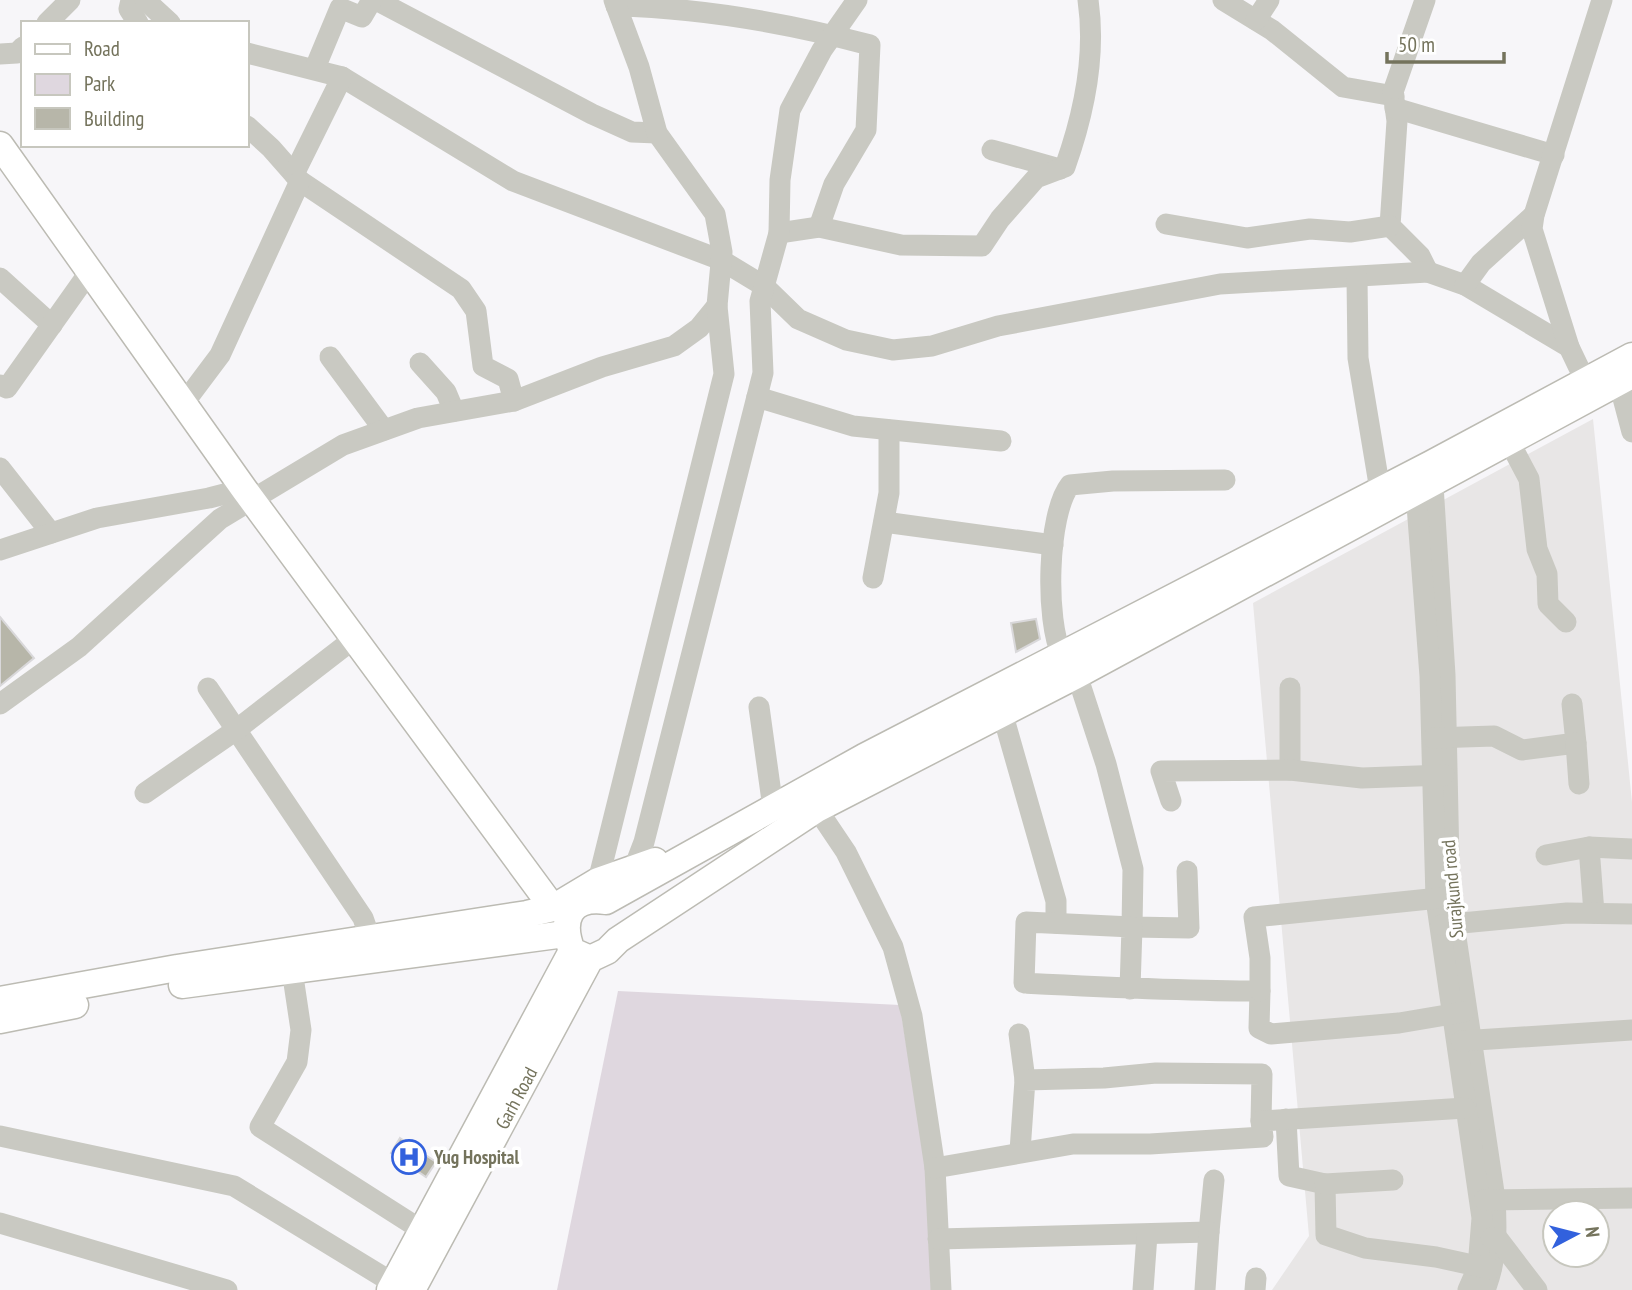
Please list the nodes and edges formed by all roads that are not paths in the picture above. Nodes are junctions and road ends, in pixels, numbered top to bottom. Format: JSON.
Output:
{"nodes":[{"id":1,"x":70,"y":0,"type":"edge"},
{"id":2,"x":131,"y":0,"type":"edge"},
{"id":3,"x":145,"y":0,"type":"edge"},
{"id":4,"x":858,"y":0,"type":"edge"},
{"id":5,"x":1088,"y":0,"type":"edge"},
{"id":6,"x":1223,"y":0,"type":"edge"},
{"id":7,"x":1269,"y":0,"type":"edge"},
{"id":8,"x":1426,"y":0,"type":"edge"},
{"id":9,"x":1602,"y":0,"type":"edge"},
{"id":10,"x":386,"y":2,"type":"edge"},
{"id":11,"x":615,"y":3,"type":"edge"},
{"id":12,"x":1256,"y":20,"type":"junction"},
{"id":13,"x":49,"y":21,"type":"edge"},
{"id":14,"x":137,"y":21,"type":"edge"},
{"id":15,"x":168,"y":21,"type":"edge"},
{"id":16,"x":832,"y":35,"type":"junction"},
{"id":17,"x":21,"y":49,"type":"edge"},
{"id":18,"x":248,"y":52,"type":"edge"},
{"id":19,"x":0,"y":54,"type":"edge"},
{"id":20,"x":315,"y":68,"type":"junction"},
{"id":21,"x":342,"y":77,"type":"junction"},
{"id":22,"x":1395,"y":102,"type":"junction"},
{"id":23,"x":248,"y":127,"type":"edge"},
{"id":24,"x":657,"y":133,"type":"junction"},
{"id":25,"x":0,"y":145,"type":"edge"},
{"id":26,"x":992,"y":150,"type":"dead end"},
{"id":27,"x":1554,"y":155,"type":"junction"},
{"id":28,"x":1060,"y":169,"type":"junction"},
{"id":29,"x":297,"y":177,"type":"junction"},
{"id":30,"x":1534,"y":215,"type":"junction"},
{"id":31,"x":1166,"y":224,"type":"dead end"},
{"id":32,"x":1390,"y":226,"type":"junction"},
{"id":33,"x":819,"y":227,"type":"junction"},
{"id":34,"x":779,"y":233,"type":"junction"},
{"id":35,"x":721,"y":260,"type":"junction"},
{"id":36,"x":90,"y":271,"type":"junction"},
{"id":37,"x":1428,"y":272,"type":"junction"},
{"id":38,"x":0,"y":278,"type":"edge"},
{"id":39,"x":1357,"y":278,"type":"junction"},
{"id":40,"x":1465,"y":285,"type":"junction"},
{"id":41,"x":764,"y":286,"type":"junction"},
{"id":42,"x":717,"y":306,"type":"junction"},
{"id":43,"x":52,"y":325,"type":"junction"},
{"id":44,"x":1569,"y":347,"type":"junction"},
{"id":45,"x":1632,"y":356,"type":"edge"},
{"id":46,"x":330,"y":357,"type":"dead end"},
{"id":47,"x":420,"y":363,"type":"dead end"},
{"id":48,"x":1625,"y":379,"type":"edge"},
{"id":49,"x":0,"y":385,"type":"edge"},
{"id":50,"x":1589,"y":389,"type":"junction"},
{"id":51,"x":757,"y":397,"type":"junction"},
{"id":52,"x":514,"y":401,"type":"junction"},
{"id":53,"x":184,"y":403,"type":"junction"},
{"id":54,"x":454,"y":411,"type":"junction"},
{"id":55,"x":384,"y":430,"type":"junction"},
{"id":56,"x":889,"y":430,"type":"junction"},
{"id":57,"x":1632,"y":432,"type":"edge"},
{"id":58,"x":1001,"y":441,"type":"dead end"},
{"id":59,"x":1510,"y":443,"type":"junction"},
{"id":60,"x":0,"y":468,"type":"edge"},
{"id":61,"x":1424,"y":478,"type":"junction"},
{"id":62,"x":1225,"y":480,"type":"dead end"},
{"id":63,"x":1381,"y":490,"type":"junction"},
{"id":64,"x":248,"y":494,"type":"junction"},
{"id":65,"x":884,"y":522,"type":"junction"},
{"id":66,"x":51,"y":533,"type":"junction"},
{"id":67,"x":1053,"y":545,"type":"junction"},
{"id":68,"x":0,"y":550,"type":"edge"},
{"id":69,"x":873,"y":578,"type":"dead end"},
{"id":70,"x":1566,"y":622,"type":"dead end"},
{"id":71,"x":355,"y":638,"type":"junction"},
{"id":72,"x":1066,"y":666,"type":"junction"},
{"id":73,"x":208,"y":688,"type":"dead end"},
{"id":74,"x":1290,"y":688,"type":"dead end"},
{"id":75,"x":0,"y":704,"type":"edge"},
{"id":76,"x":1572,"y":704,"type":"dead end"},
{"id":77,"x":759,"y":707,"type":"dead end"},
{"id":78,"x":1002,"y":712,"type":"junction"},
{"id":79,"x":236,"y":730,"type":"junction"},
{"id":80,"x":1439,"y":738,"type":"junction"},
{"id":81,"x":1576,"y":743,"type":"junction"},
{"id":82,"x":1290,"y":770,"type":"junction"},
{"id":83,"x":1438,"y":775,"type":"junction"},
{"id":84,"x":1578,"y":784,"type":"dead end"},
{"id":85,"x":145,"y":793,"type":"dead end"},
{"id":86,"x":810,"y":800,"type":"junction"},
{"id":87,"x":1171,"y":802,"type":"dead end"},
{"id":88,"x":772,"y":808,"type":"junction"},
{"id":89,"x":1589,"y":846,"type":"junction"},
{"id":90,"x":1632,"y":849,"type":"edge"},
{"id":91,"x":1546,"y":855,"type":"dead end"},
{"id":92,"x":686,"y":858,"type":"junction"},
{"id":93,"x":634,"y":868,"type":"junction"},
{"id":94,"x":1187,"y":871,"type":"dead end"},
{"id":95,"x":598,"y":881,"type":"junction"},
{"id":96,"x":1444,"y":898,"type":"junction"},
{"id":97,"x":553,"y":908,"type":"junction"},
{"id":98,"x":1594,"y":913,"type":"junction"},
{"id":99,"x":1632,"y":914,"type":"edge"},
{"id":100,"x":1056,"y":923,"type":"junction"},
{"id":101,"x":1446,"y":925,"type":"junction"},
{"id":102,"x":1132,"y":927,"type":"junction"},
{"id":103,"x":370,"y":938,"type":"junction"},
{"id":104,"x":584,"y":949,"type":"junction"},
{"id":105,"x":292,"y":970,"type":"junction"},
{"id":106,"x":180,"y":977,"type":"junction"},
{"id":107,"x":1130,"y":989,"type":"junction"},
{"id":108,"x":1260,"y":991,"type":"junction"},
{"id":109,"x":0,"y":1000,"type":"edge"},
{"id":110,"x":1459,"y":1013,"type":"junction"},
{"id":111,"x":0,"y":1020,"type":"edge"},
{"id":112,"x":1632,"y":1030,"type":"edge"},
{"id":113,"x":1019,"y":1034,"type":"dead end"},
{"id":114,"x":1464,"y":1040,"type":"junction"},
{"id":115,"x":1025,"y":1080,"type":"junction"},
{"id":116,"x":1465,"y":1108,"type":"junction"},
{"id":117,"x":1286,"y":1119,"type":"junction"},
{"id":118,"x":1261,"y":1121,"type":"junction"},
{"id":119,"x":0,"y":1136,"type":"edge"},
{"id":120,"x":1020,"y":1151,"type":"junction"},
{"id":121,"x":470,"y":1165,"type":"junction"},
{"id":122,"x":935,"y":1168,"type":"junction"},
{"id":123,"x":1214,"y":1180,"type":"dead end"},
{"id":124,"x":1393,"y":1180,"type":"dead end"},
{"id":125,"x":1325,"y":1184,"type":"junction"},
{"id":126,"x":1632,"y":1198,"type":"edge"},
{"id":127,"x":1487,"y":1200,"type":"junction"},
{"id":128,"x":0,"y":1223,"type":"edge"},
{"id":129,"x":423,"y":1231,"type":"junction"},
{"id":130,"x":1209,"y":1232,"type":"junction"},
{"id":131,"x":1147,"y":1236,"type":"junction"},
{"id":132,"x":1490,"y":1238,"type":"junction"},
{"id":133,"x":939,"y":1239,"type":"junction"},
{"id":134,"x":1485,"y":1268,"type":"junction"},
{"id":135,"x":408,"y":1287,"type":"edge"},
{"id":136,"x":227,"y":1290,"type":"edge"},
{"id":137,"x":941,"y":1290,"type":"edge"},
{"id":138,"x":1143,"y":1290,"type":"edge"},
{"id":139,"x":1205,"y":1290,"type":"edge"},
{"id":140,"x":1468,"y":1290,"type":"edge"},
{"id":141,"x":1485,"y":1290,"type":"edge"},
{"id":142,"x":1537,"y":1290,"type":"edge"}],
"edges":[{"from":1,"to":13,"type":"street"},
{"from":2,"to":14,"type":"street"},
{"from":3,"to":15,"type":"street"},
{"from":4,"to":16,"type":"street"},
{"from":5,"to":28,"type":"street"},
{"from":6,"to":12,"type":"street"},
{"from":7,"to":12,"type":"street"},
{"from":8,"to":22,"type":"street"},
{"from":9,"to":27,"type":"street"},
{"from":10,"to":20,"type":"street"},
{"from":10,"to":24,"type":"street"},
{"from":11,"to":16,"type":"street"},
{"from":11,"to":24,"type":"street"},
{"from":12,"to":22,"type":"street"},
{"from":16,"to":33,"type":"street"},
{"from":16,"to":34,"type":"street"},
{"from":17,"to":19,"type":"street"},
{"from":18,"to":20,"type":"street"},
{"from":20,"to":21,"type":"street"},
{"from":21,"to":29,"type":"street"},
{"from":21,"to":35,"type":"street"},
{"from":22,"to":27,"type":"street"},
{"from":22,"to":32,"type":"street"},
{"from":23,"to":29,"type":"street"},
{"from":24,"to":35,"type":"street"},
{"from":25,"to":36,"type":"main road"},
{"from":26,"to":28,"type":"street"},
{"from":27,"to":30,"type":"street"},
{"from":28,"to":33,"type":"street"},
{"from":29,"to":52,"type":"street"},
{"from":29,"to":53,"type":"street"},
{"from":30,"to":40,"type":"street"},
{"from":30,"to":44,"type":"street"},
{"from":31,"to":32,"type":"street"},
{"from":32,"to":37,"type":"street"},
{"from":33,"to":34,"type":"street"},
{"from":34,"to":41,"type":"street"},
{"from":35,"to":41,"type":"street"},
{"from":35,"to":42,"type":"street"},
{"from":36,"to":43,"type":"street"},
{"from":36,"to":53,"type":"main road"},
{"from":37,"to":39,"type":"street"},
{"from":37,"to":40,"type":"street"},
{"from":38,"to":43,"type":"street"},
{"from":39,"to":41,"type":"street"},
{"from":39,"to":63,"type":"street"},
{"from":40,"to":44,"type":"street"},
{"from":41,"to":51,"type":"street"},
{"from":42,"to":52,"type":"street"},
{"from":42,"to":95,"type":"street"},
{"from":43,"to":49,"type":"street"},
{"from":44,"to":50,"type":"street"},
{"from":45,"to":50,"type":"main road"},
{"from":46,"to":55,"type":"street"},
{"from":47,"to":54,"type":"street"},
{"from":48,"to":50,"type":"main road"},
{"from":48,"to":57,"type":"street"},
{"from":50,"to":59,"type":"main road"},
{"from":50,"to":61,"type":"main road"},
{"from":51,"to":56,"type":"street"},
{"from":51,"to":93,"type":"street"},
{"from":52,"to":54,"type":"street"},
{"from":53,"to":64,"type":"main road"},
{"from":54,"to":55,"type":"street"},
{"from":55,"to":64,"type":"street"},
{"from":56,"to":58,"type":"street"},
{"from":56,"to":65,"type":"street"},
{"from":59,"to":61,"type":"main road"},
{"from":59,"to":70,"type":"street"},
{"from":60,"to":66,"type":"street"},
{"from":61,"to":63,"type":"main road"},
{"from":61,"to":72,"type":"main road"},
{"from":61,"to":80,"type":"street","name":"Surajkund road"},
{"from":62,"to":67,"type":"street"},
{"from":63,"to":72,"type":"main road"},
{"from":64,"to":66,"type":"street"},
{"from":64,"to":71,"type":"main road"},
{"from":64,"to":75,"type":"street"},
{"from":65,"to":67,"type":"street"},
{"from":65,"to":69,"type":"street"},
{"from":66,"to":68,"type":"street"},
{"from":67,"to":72,"type":"street"},
{"from":71,"to":79,"type":"street"},
{"from":71,"to":97,"type":"main road"},
{"from":72,"to":78,"type":"main road"},
{"from":72,"to":86,"type":"main road"},
{"from":72,"to":102,"type":"street"},
{"from":73,"to":79,"type":"street"},
{"from":74,"to":82,"type":"street"},
{"from":76,"to":81,"type":"street"},
{"from":77,"to":88,"type":"street"},
{"from":78,"to":86,"type":"main road"},
{"from":78,"to":100,"type":"street"},
{"from":79,"to":85,"type":"street"},
{"from":79,"to":103,"type":"street"},
{"from":80,"to":81,"type":"street"},
{"from":80,"to":83,"type":"street","name":"Surajkund road"},
{"from":81,"to":84,"type":"street"},
{"from":82,"to":83,"type":"street"},
{"from":82,"to":87,"type":"street"},
{"from":83,"to":96,"type":"street","name":"Surajkund road"},
{"from":86,"to":88,"type":"main road"},
{"from":86,"to":104,"type":"main road"},
{"from":86,"to":122,"type":"street"},
{"from":88,"to":92,"type":"main road"},
{"from":89,"to":90,"type":"street"},
{"from":89,"to":91,"type":"street"},
{"from":89,"to":98,"type":"street"},
{"from":92,"to":93,"type":"main road"},
{"from":92,"to":104,"type":"main road","name":"Garh Road"},
{"from":93,"to":95,"type":"main road"},
{"from":94,"to":102,"type":"street"},
{"from":95,"to":97,"type":"main road"},
{"from":96,"to":101,"type":"street","name":"Surajkund road"},
{"from":96,"to":108,"type":"street"},
{"from":97,"to":103,"type":"main road"},
{"from":98,"to":99,"type":"street"},
{"from":98,"to":101,"type":"street"},
{"from":100,"to":102,"type":"street"},
{"from":100,"to":107,"type":"street"},
{"from":101,"to":110,"type":"street","name":"Surajkund road"},
{"from":102,"to":107,"type":"street"},
{"from":103,"to":106,"type":"main road"},
{"from":104,"to":105,"type":"main road"},
{"from":104,"to":121,"type":"main road","name":"Garh Road"},
{"from":105,"to":106,"type":"main road"},
{"from":105,"to":129,"type":"street"},
{"from":106,"to":109,"type":"main road"},
{"from":106,"to":111,"type":"main road"},
{"from":107,"to":108,"type":"street"},
{"from":108,"to":110,"type":"street"},
{"from":110,"to":114,"type":"street","name":"Surajkund road"},
{"from":112,"to":114,"type":"street"},
{"from":113,"to":115,"type":"street"},
{"from":114,"to":116,"type":"street"},
{"from":114,"to":127,"type":"street","name":"Surajkund road"},
{"from":115,"to":118,"type":"street"},
{"from":115,"to":120,"type":"street"},
{"from":116,"to":117,"type":"street"},
{"from":116,"to":127,"type":"street"},
{"from":117,"to":118,"type":"street"},
{"from":117,"to":125,"type":"street"},
{"from":118,"to":120,"type":"street"},
{"from":119,"to":135,"type":"street"},
{"from":120,"to":122,"type":"street"},
{"from":121,"to":129,"type":"main road","name":"Garh Road"},
{"from":121,"to":135,"type":"main road","name":"Garh Road"},
{"from":122,"to":133,"type":"street"},
{"from":123,"to":130,"type":"street"},
{"from":124,"to":125,"type":"street"},
{"from":125,"to":134,"type":"street"},
{"from":126,"to":127,"type":"street"},
{"from":127,"to":132,"type":"street","name":"Surajkund road"},
{"from":128,"to":136,"type":"street"},
{"from":129,"to":135,"type":"main road","name":"Garh Road"},
{"from":130,"to":131,"type":"street"},
{"from":130,"to":139,"type":"street"},
{"from":131,"to":133,"type":"street"},
{"from":131,"to":138,"type":"street"},
{"from":132,"to":134,"type":"street","name":"Surajkund road"},
{"from":132,"to":142,"type":"street"},
{"from":133,"to":137,"type":"street"},
{"from":134,"to":140,"type":"street"},
{"from":134,"to":141,"type":"street","name":"Surajkund road"}]}
